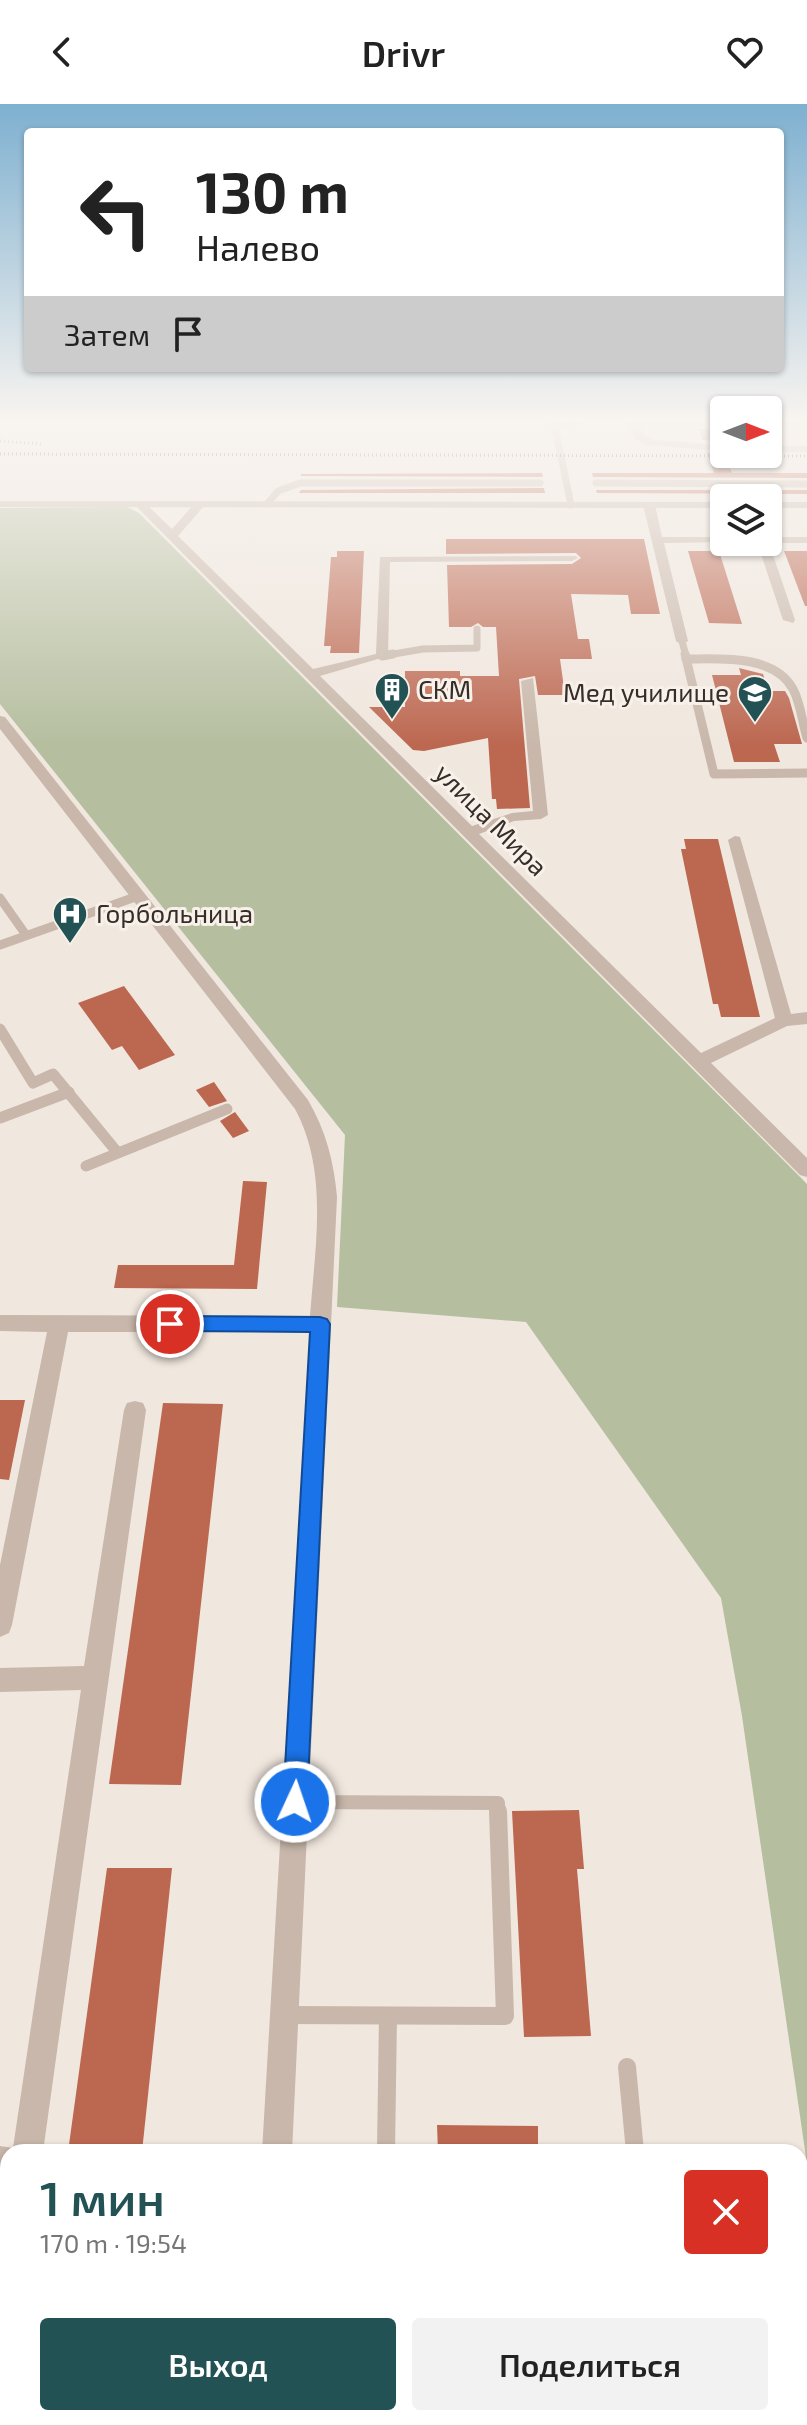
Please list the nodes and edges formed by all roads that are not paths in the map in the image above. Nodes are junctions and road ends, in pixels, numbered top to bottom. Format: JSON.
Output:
{"nodes":[{"id":1,"x":166,"y":530,"type":"edge"},
{"id":2,"x":177,"y":530,"type":"edge"},
{"id":3,"x":655,"y":530,"type":"edge"},
{"id":4,"x":172,"y":536,"type":"junction"},
{"id":5,"x":657,"y":540,"type":"junction"},
{"id":6,"x":710,"y":540,"type":"edge"},
{"id":7,"x":807,"y":540,"type":"edge"},
{"id":8,"x":782,"y":541,"type":"edge"},
{"id":9,"x":770,"y":556,"type":"edge"},
{"id":10,"x":572,"y":558,"type":"dead end"},
{"id":11,"x":789,"y":620,"type":"dead end"},
{"id":12,"x":477,"y":629,"type":"dead end"},
{"id":13,"x":682,"y":641,"type":"joint"},
{"id":14,"x":382,"y":656,"type":"junction"},
{"id":15,"x":686,"y":659,"type":"junction"},
{"id":16,"x":311,"y":674,"type":"junction"},
{"id":17,"x":528,"y":681,"type":"dead end"},
{"id":18,"x":0,"y":720,"type":"edge"},
{"id":19,"x":807,"y":738,"type":"edge"},
{"id":20,"x":807,"y":773,"type":"edge"},
{"id":21,"x":469,"y":832,"type":"junction"},
{"id":22,"x":735,"y":840,"type":"dead end"},
{"id":23,"x":138,"y":896,"type":"junction"},
{"id":24,"x":0,"y":898,"type":"edge"},
{"id":25,"x":26,"y":935,"type":"junction"},
{"id":26,"x":0,"y":945,"type":"edge"},
{"id":27,"x":807,"y":1018,"type":"edge"},
{"id":28,"x":784,"y":1021,"type":"junction"},
{"id":29,"x":0,"y":1029,"type":"edge"},
{"id":30,"x":698,"y":1062,"type":"junction"},
{"id":31,"x":69,"y":1092,"type":"junction"},
{"id":32,"x":227,"y":1109,"type":"dead end"},
{"id":33,"x":0,"y":1118,"type":"edge"},
{"id":34,"x":117,"y":1152,"type":"junction"},
{"id":35,"x":86,"y":1166,"type":"dead end"},
{"id":36,"x":807,"y":1170,"type":"edge"},
{"id":37,"x":0,"y":1323,"type":"edge"},
{"id":38,"x":59,"y":1323,"type":"junction"},
{"id":39,"x":320,"y":1324,"type":"junction"},
{"id":40,"x":135,"y":1410,"type":"dead end"},
{"id":41,"x":0,"y":1625,"type":"edge"},
{"id":42,"x":95,"y":1678,"type":"junction"},
{"id":43,"x":0,"y":1680,"type":"edge"},
{"id":44,"x":295,"y":1802,"type":"junction"},
{"id":45,"x":284,"y":2015,"type":"junction"},
{"id":46,"x":388,"y":2016,"type":"junction"},
{"id":47,"x":627,"y":2067,"type":"dead end"},
{"id":48,"x":29,"y":2144,"type":"edge"},
{"id":49,"x":277,"y":2144,"type":"edge"},
{"id":50,"x":386,"y":2144,"type":"edge"},
{"id":51,"x":634,"y":2144,"type":"edge"}],
"edges":[{"from":1,"to":4,"type":"street","name":"улица Мира"},
{"from":2,"to":4,"type":"street"},
{"from":3,"to":5,"type":"street"},
{"from":4,"to":16,"type":"street","name":"улица Мира"},
{"from":5,"to":6,"type":"street"},
{"from":5,"to":13,"type":"street"},
{"from":7,"to":8,"type":"street"},
{"from":9,"to":11,"type":"street"},
{"from":10,"to":14,"type":"street"},
{"from":12,"to":14,"type":"lane"},
{"from":13,"to":15,"type":"lane"},
{"from":14,"to":16,"type":"street"},
{"from":15,"to":19,"type":"lane"},
{"from":15,"to":20,"type":"lane"},
{"from":16,"to":21,"type":"street","name":"улица Мира"},
{"from":17,"to":21,"type":"street"},
{"from":18,"to":23,"type":"street"},
{"from":21,"to":30,"type":"street","name":"улица Мира"},
{"from":22,"to":28,"type":"street"},
{"from":23,"to":25,"type":"lane"},
{"from":23,"to":39,"type":"street"},
{"from":24,"to":25,"type":"lane"},
{"from":25,"to":26,"type":"lane"},
{"from":27,"to":28,"type":"street"},
{"from":28,"to":30,"type":"street"},
{"from":29,"to":31,"type":"lane"},
{"from":30,"to":36,"type":"street","name":"улица Мира"},
{"from":31,"to":33,"type":"lane"},
{"from":31,"to":34,"type":"lane"},
{"from":32,"to":34,"type":"lane"},
{"from":34,"to":35,"type":"lane"},
{"from":37,"to":38,"type":"street"},
{"from":38,"to":39,"type":"street"},
{"from":38,"to":41,"type":"street"},
{"from":39,"to":44,"type":"street"},
{"from":40,"to":42,"type":"street"},
{"from":42,"to":43,"type":"street"},
{"from":42,"to":48,"type":"street"},
{"from":44,"to":45,"type":"street"},
{"from":44,"to":46,"type":"lane"},
{"from":45,"to":46,"type":"lane"},
{"from":45,"to":49,"type":"street"},
{"from":46,"to":50,"type":"lane"},
{"from":47,"to":51,"type":"lane"}]}
